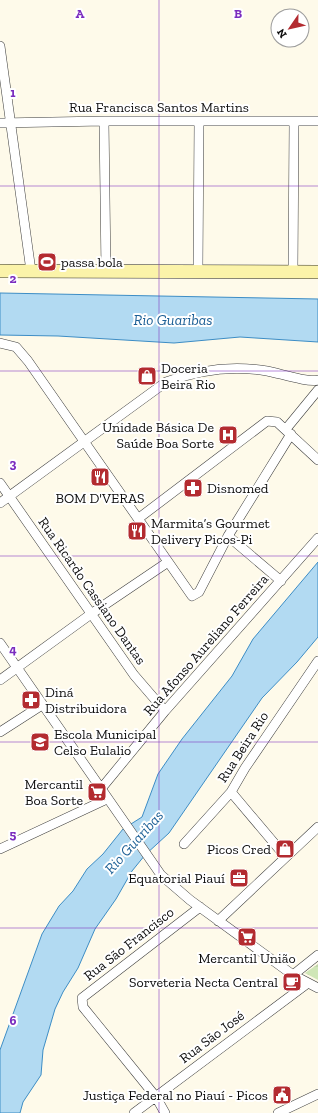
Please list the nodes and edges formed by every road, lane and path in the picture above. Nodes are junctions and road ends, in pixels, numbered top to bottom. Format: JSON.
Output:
{"nodes":[{"id":1,"x":0,"y":46,"type":"edge"},
{"id":2,"x":104,"y":121,"type":"junction"},
{"id":3,"x":200,"y":121,"type":"junction"},
{"id":4,"x":294,"y":121,"type":"junction"},
{"id":5,"x":318,"y":121,"type":"edge"},
{"id":6,"x":10,"y":122,"type":"junction"},
{"id":7,"x":0,"y":123,"type":"edge"},
{"id":8,"x":106,"y":270,"type":"junction"},
{"id":9,"x":0,"y":271,"type":"edge"},
{"id":10,"x":32,"y":271,"type":"junction"},
{"id":11,"x":198,"y":271,"type":"junction"},
{"id":12,"x":293,"y":272,"type":"junction"},
{"id":13,"x":318,"y":272,"type":"edge"},
{"id":14,"x":0,"y":279,"type":"edge"},
{"id":15,"x":318,"y":280,"type":"edge"},
{"id":16,"x":0,"y":343,"type":"edge"},
{"id":17,"x":316,"y":383,"type":"edge"},
{"id":18,"x":318,"y":390,"type":"edge"},
{"id":19,"x":288,"y":432,"type":"junction"},
{"id":20,"x":86,"y":442,"type":"junction"},
{"id":21,"x":318,"y":460,"type":"edge"},
{"id":22,"x":0,"y":483,"type":"edge"},
{"id":23,"x":9,"y":496,"type":"junction"},
{"id":24,"x":0,"y":503,"type":"edge"},
{"id":25,"x":139,"y":518,"type":"junction"},
{"id":26,"x":228,"y":536,"type":"junction"},
{"id":27,"x":318,"y":538,"type":"edge"},
{"id":28,"x":168,"y":562,"type":"junction"},
{"id":29,"x":281,"y":580,"type":"junction"},
{"id":30,"x":91,"y":614,"type":"junction"},
{"id":31,"x":0,"y":643,"type":"edge"},
{"id":32,"x":318,"y":661,"type":"edge"},
{"id":33,"x":17,"y":669,"type":"junction"},
{"id":34,"x":0,"y":680,"type":"edge"},
{"id":35,"x":42,"y":705,"type":"junction"},
{"id":36,"x":165,"y":711,"type":"junction"},
{"id":37,"x":0,"y":732,"type":"edge"},
{"id":38,"x":100,"y":790,"type":"junction"},
{"id":39,"x":231,"y":792,"type":"junction"},
{"id":40,"x":108,"y":799,"type":"junction"},
{"id":41,"x":318,"y":827,"type":"edge"},
{"id":42,"x":184,"y":844,"type":"dead end"},
{"id":43,"x":0,"y":849,"type":"edge"},
{"id":44,"x":285,"y":856,"type":"junction"},
{"id":45,"x":200,"y":907,"type":"junction"},
{"id":46,"x":218,"y":921,"type":"junction"},
{"id":47,"x":318,"y":955,"type":"edge"},
{"id":48,"x":293,"y":975,"type":"junction"},
{"id":49,"x":308,"y":983,"type":"junction"},
{"id":50,"x":318,"y":988,"type":"edge"},
{"id":51,"x":318,"y":1094,"type":"edge"},
{"id":52,"x":156,"y":1097,"type":"junction"},
{"id":53,"x":134,"y":1113,"type":"edge"},
{"id":54,"x":165,"y":1113,"type":"edge"},
{"id":55,"x":278,"y":1113,"type":"edge"}],
"edges":[{"from":1,"to":6,"type":"street"},
{"from":2,"to":3,"type":"street","name":"Rua Francisca Santos Martins"},
{"from":2,"to":6,"type":"street","name":"Rua Francisca Santos Martins"},
{"from":2,"to":8,"type":"street"},
{"from":3,"to":4,"type":"street","name":"Rua Francisca Santos Martins"},
{"from":3,"to":11,"type":"street"},
{"from":4,"to":5,"type":"street","name":"Rua Francisca Santos Martins"},
{"from":4,"to":12,"type":"street"},
{"from":6,"to":7,"type":"street","name":"Rua Francisca Santos Martins"},
{"from":6,"to":10,"type":"street"},
{"from":8,"to":10,"type":"main road"},
{"from":8,"to":11,"type":"main road"},
{"from":9,"to":10,"type":"main road"},
{"from":11,"to":12,"type":"main road"},
{"from":12,"to":13,"type":"main road"},
{"from":14,"to":15,"type":"main road"},
{"from":16,"to":20,"type":"street"},
{"from":17,"to":20,"type":"street"},
{"from":18,"to":19,"type":"street"},
{"from":19,"to":21,"type":"street"},
{"from":19,"to":25,"type":"street"},
{"from":19,"to":26,"type":"street"},
{"from":20,"to":23,"type":"street"},
{"from":20,"to":25,"type":"street"},
{"from":22,"to":23,"type":"street","name":"Rua Ricardo Cassiano Dantas"},
{"from":23,"to":24,"type":"street"},
{"from":23,"to":30,"type":"street","name":"Rua Ricardo Cassiano Dantas"},
{"from":25,"to":28,"type":"street"},
{"from":26,"to":28,"type":"street"},
{"from":26,"to":29,"type":"street"},
{"from":27,"to":29,"type":"street","name":"Rua Afonso Aureliano Ferreira"},
{"from":28,"to":30,"type":"street"},
{"from":29,"to":36,"type":"street","name":"Rua Afonso Aureliano Ferreira"},
{"from":30,"to":33,"type":"street"},
{"from":30,"to":36,"type":"street","name":"Rua Ricardo Cassiano Dantas"},
{"from":31,"to":33,"type":"street"},
{"from":32,"to":39,"type":"street","name":"Rua Beira Rio"},
{"from":33,"to":34,"type":"street"},
{"from":33,"to":35,"type":"street"},
{"from":35,"to":37,"type":"street"},
{"from":35,"to":38,"type":"street"},
{"from":36,"to":38,"type":"street","name":"Rua Afonso Aureliano Ferreira"},
{"from":38,"to":40,"type":"street"},
{"from":39,"to":42,"type":"street","name":"Rua Beira Rio"},
{"from":39,"to":44,"type":"street"},
{"from":40,"to":43,"type":"street"},
{"from":40,"to":45,"type":"street"},
{"from":41,"to":44,"type":"street"},
{"from":44,"to":46,"type":"street"},
{"from":45,"to":46,"type":"street"},
{"from":45,"to":52,"type":"street","name":"Rua São Francisco"},
{"from":46,"to":48,"type":"street"},
{"from":47,"to":48,"type":"street"},
{"from":48,"to":49,"type":"street"},
{"from":49,"to":50,"type":"street"},
{"from":49,"to":52,"type":"street","name":"Rua São José"},
{"from":51,"to":55,"type":"street"},
{"from":52,"to":53,"type":"street","name":"Rua São José"},
{"from":52,"to":54,"type":"street"}]}
